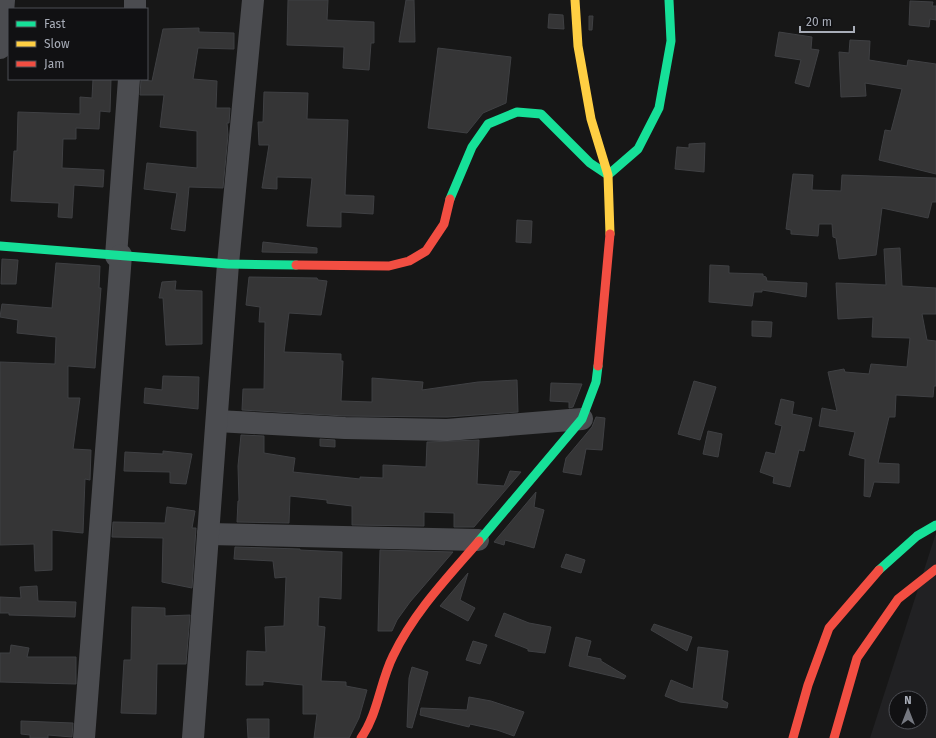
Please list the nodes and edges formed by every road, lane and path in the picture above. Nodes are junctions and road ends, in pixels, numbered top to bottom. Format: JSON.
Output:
{"nodes":[{"id":1,"x":4,"y":0,"type":"edge"},
{"id":2,"x":253,"y":0,"type":"edge"},
{"id":3,"x":575,"y":0,"type":"edge"},
{"id":4,"x":669,"y":0,"type":"edge"},
{"id":5,"x":0,"y":48,"type":"edge"},
{"id":6,"x":129,"y":80,"type":"edge"},
{"id":7,"x":608,"y":175,"type":"junction"},
{"id":8,"x":0,"y":246,"type":"edge"},
{"id":9,"x":118,"y":256,"type":"junction"},
{"id":10,"x":228,"y":264,"type":"junction"},
{"id":11,"x":582,"y":419,"type":"junction"},
{"id":12,"x":216,"y":421,"type":"junction"},
{"id":13,"x":936,"y":525,"type":"edge"},
{"id":14,"x":208,"y":534,"type":"junction"},
{"id":15,"x":478,"y":540,"type":"junction"},
{"id":16,"x":936,"y":569,"type":"edge"},
{"id":17,"x":84,"y":738,"type":"edge"},
{"id":18,"x":193,"y":738,"type":"edge"},
{"id":19,"x":361,"y":738,"type":"edge"},
{"id":20,"x":793,"y":738,"type":"edge"},
{"id":21,"x":834,"y":738,"type":"edge"}],
"edges":[{"from":1,"to":5,"type":"street"},
{"from":2,"to":10,"type":"street"},
{"from":3,"to":7,"type":"street"},
{"from":4,"to":7,"type":"street"},
{"from":6,"to":9,"type":"street"},
{"from":7,"to":10,"type":"street"},
{"from":7,"to":11,"type":"street"},
{"from":8,"to":9,"type":"street"},
{"from":9,"to":10,"type":"street"},
{"from":9,"to":17,"type":"street"},
{"from":10,"to":12,"type":"street"},
{"from":11,"to":12,"type":"street"},
{"from":11,"to":15,"type":"street"},
{"from":12,"to":14,"type":"street"},
{"from":13,"to":20,"type":"street"},
{"from":14,"to":15,"type":"street"},
{"from":14,"to":18,"type":"street"},
{"from":15,"to":19,"type":"street"},
{"from":16,"to":21,"type":"street"}]}
